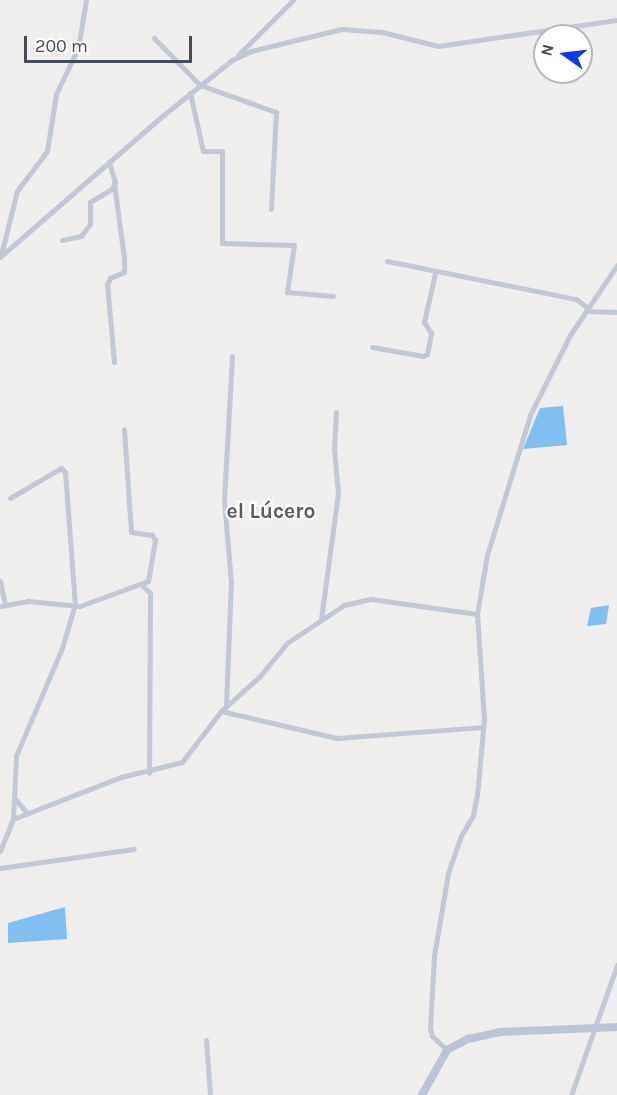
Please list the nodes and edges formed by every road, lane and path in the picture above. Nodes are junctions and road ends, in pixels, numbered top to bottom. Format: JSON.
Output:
{"nodes":[{"id":1,"x":87,"y":0,"type":"edge"},
{"id":2,"x":293,"y":0,"type":"edge"},
{"id":3,"x":617,"y":20,"type":"edge"},
{"id":4,"x":154,"y":38,"type":"dead end"},
{"id":5,"x":232,"y":60,"type":"junction"},
{"id":6,"x":200,"y":85,"type":"junction"},
{"id":7,"x":190,"y":93,"type":"junction"},
{"id":8,"x":109,"y":162,"type":"junction"},
{"id":9,"x":114,"y":183,"type":"junction"},
{"id":10,"x":271,"y":208,"type":"dead end"},
{"id":11,"x":62,"y":240,"type":"dead end"},
{"id":12,"x":0,"y":257,"type":"edge"},
{"id":13,"x":387,"y":261,"type":"dead end"},
{"id":14,"x":617,"y":265,"type":"edge"},
{"id":15,"x":435,"y":273,"type":"junction"},
{"id":16,"x":333,"y":296,"type":"dead end"},
{"id":17,"x":587,"y":310,"type":"junction"},
{"id":18,"x":617,"y":312,"type":"edge"},
{"id":19,"x":372,"y":347,"type":"dead end"},
{"id":20,"x":232,"y":356,"type":"dead end"},
{"id":21,"x":114,"y":362,"type":"dead end"},
{"id":22,"x":336,"y":412,"type":"dead end"},
{"id":23,"x":124,"y":429,"type":"dead end"},
{"id":24,"x":10,"y":498,"type":"dead end"},
{"id":25,"x":0,"y":581,"type":"edge"},
{"id":26,"x":141,"y":584,"type":"junction"},
{"id":27,"x":75,"y":604,"type":"junction"},
{"id":28,"x":2,"y":605,"type":"edge"},
{"id":29,"x":477,"y":614,"type":"junction"},
{"id":30,"x":321,"y":619,"type":"junction"},
{"id":31,"x":226,"y":705,"type":"junction"},
{"id":32,"x":221,"y":711,"type":"junction"},
{"id":33,"x":482,"y":727,"type":"junction"},
{"id":34,"x":149,"y":773,"type":"junction"},
{"id":35,"x":15,"y":799,"type":"junction"},
{"id":36,"x":28,"y":814,"type":"junction"},
{"id":37,"x":13,"y":819,"type":"junction"},
{"id":38,"x":134,"y":849,"type":"dead end"},
{"id":39,"x":0,"y":851,"type":"edge"},
{"id":40,"x":0,"y":868,"type":"edge"},
{"id":41,"x":617,"y":965,"type":"edge"},
{"id":42,"x":594,"y":1027,"type":"junction"},
{"id":43,"x":617,"y":1027,"type":"edge"},
{"id":44,"x":206,"y":1040,"type":"dead end"},
{"id":45,"x":447,"y":1050,"type":"junction"},
{"id":46,"x":210,"y":1095,"type":"edge"},
{"id":47,"x":422,"y":1095,"type":"edge"},
{"id":48,"x":571,"y":1095,"type":"edge"}],
"edges":[{"from":1,"to":12,"type":"street"},
{"from":2,"to":5,"type":"street"},
{"from":3,"to":5,"type":"street"},
{"from":4,"to":6,"type":"street"},
{"from":5,"to":6,"type":"street"},
{"from":6,"to":7,"type":"street"},
{"from":6,"to":10,"type":"street"},
{"from":7,"to":8,"type":"street"},
{"from":7,"to":16,"type":"street"},
{"from":8,"to":9,"type":"street"},
{"from":8,"to":12,"type":"street"},
{"from":9,"to":11,"type":"street"},
{"from":9,"to":21,"type":"street"},
{"from":13,"to":15,"type":"street"},
{"from":14,"to":17,"type":"street"},
{"from":15,"to":17,"type":"street"},
{"from":15,"to":19,"type":"street"},
{"from":17,"to":18,"type":"street"},
{"from":17,"to":29,"type":"street"},
{"from":20,"to":31,"type":"street"},
{"from":22,"to":30,"type":"street"},
{"from":23,"to":26,"type":"street"},
{"from":24,"to":27,"type":"street"},
{"from":25,"to":28,"type":"street"},
{"from":26,"to":27,"type":"street"},
{"from":26,"to":34,"type":"street"},
{"from":27,"to":28,"type":"street"},
{"from":27,"to":35,"type":"street"},
{"from":29,"to":30,"type":"street"},
{"from":29,"to":33,"type":"street"},
{"from":30,"to":31,"type":"street"},
{"from":31,"to":32,"type":"street"},
{"from":32,"to":33,"type":"street"},
{"from":32,"to":34,"type":"street"},
{"from":33,"to":45,"type":"street"},
{"from":34,"to":36,"type":"street"},
{"from":35,"to":36,"type":"street"},
{"from":35,"to":37,"type":"street"},
{"from":36,"to":37,"type":"street"},
{"from":37,"to":39,"type":"street"},
{"from":38,"to":40,"type":"street"},
{"from":41,"to":42,"type":"street"},
{"from":42,"to":43,"type":"main road"},
{"from":42,"to":45,"type":"main road"},
{"from":42,"to":48,"type":"street"},
{"from":44,"to":46,"type":"street"},
{"from":45,"to":47,"type":"main road"}]}
